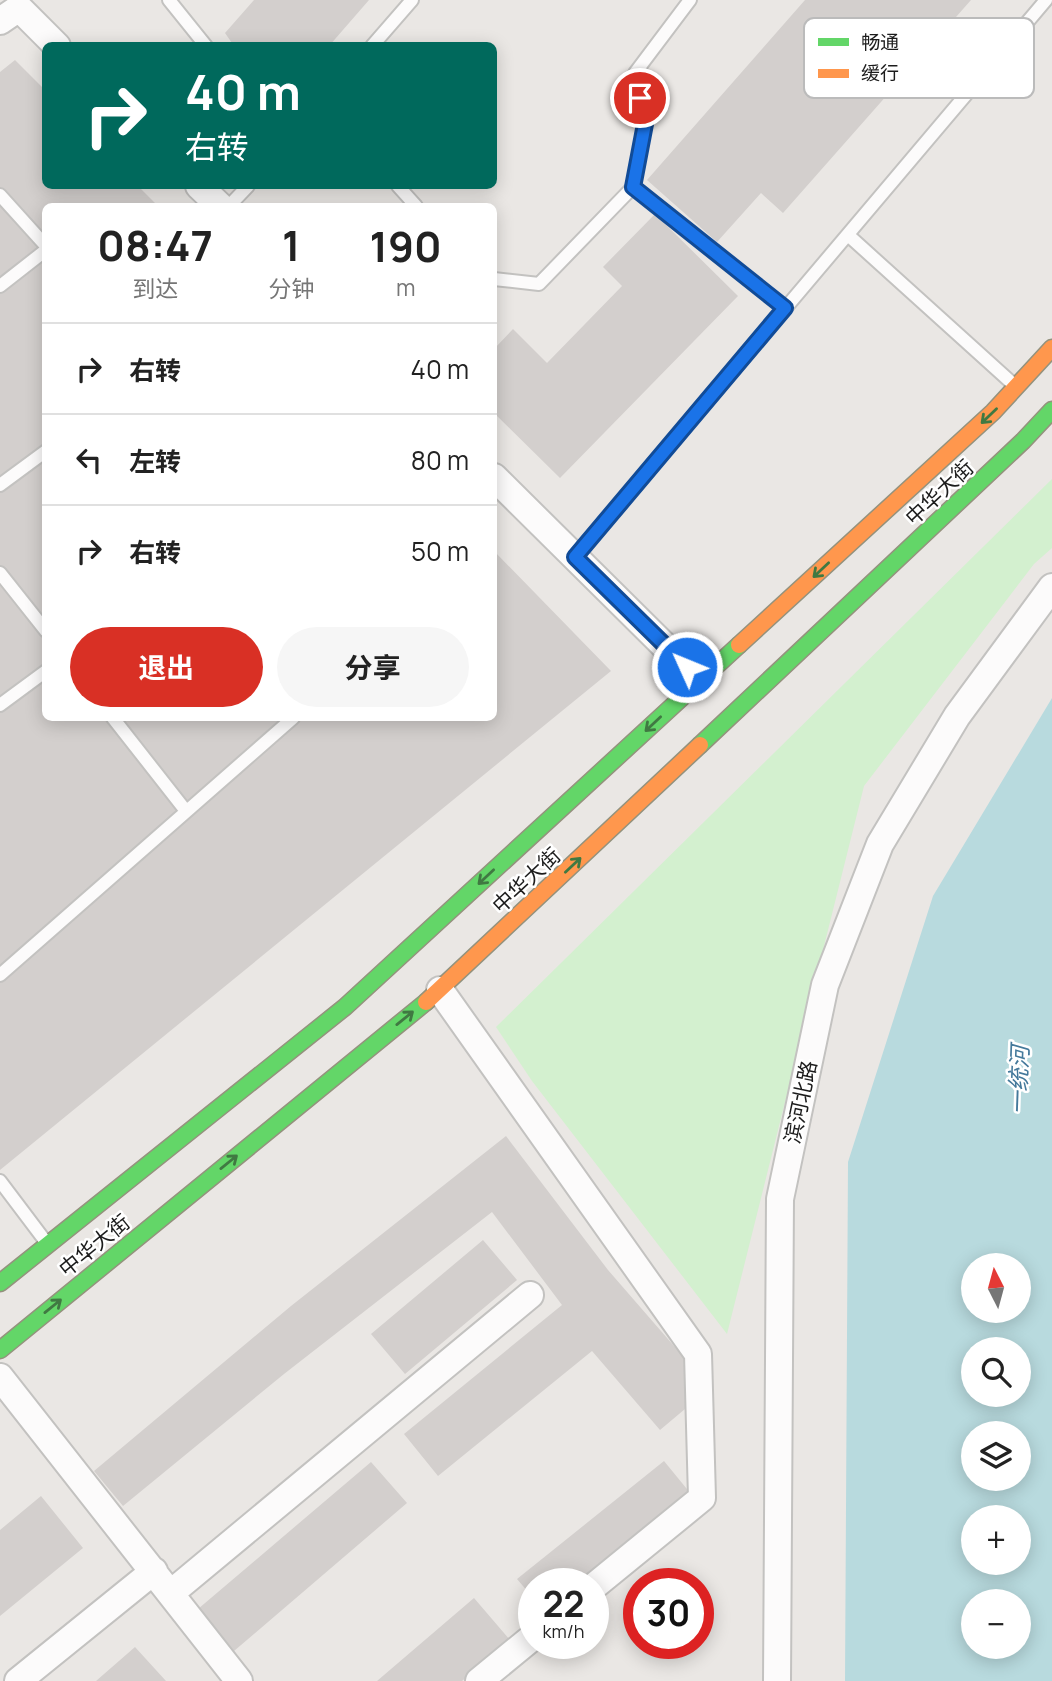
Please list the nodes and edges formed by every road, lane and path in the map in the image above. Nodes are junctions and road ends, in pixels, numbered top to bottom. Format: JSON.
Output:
{"nodes":[{"id":1,"x":169,"y":0,"type":"edge"},
{"id":2,"x":412,"y":0,"type":"edge"},
{"id":3,"x":690,"y":0,"type":"edge"},
{"id":4,"x":1046,"y":0,"type":"edge"},
{"id":5,"x":1031,"y":18,"type":"edge"},
{"id":6,"x":0,"y":22,"type":"edge"},
{"id":7,"x":53,"y":42,"type":"edge"},
{"id":8,"x":203,"y":42,"type":"edge"},
{"id":9,"x":375,"y":42,"type":"edge"},
{"id":10,"x":963,"y":98,"type":"edge"},
{"id":11,"x":633,"y":187,"type":"junction"},
{"id":12,"x":202,"y":189,"type":"edge"},
{"id":13,"x":245,"y":189,"type":"edge"},
{"id":14,"x":401,"y":189,"type":"edge"},
{"id":15,"x":0,"y":195,"type":"edge"},
{"id":16,"x":217,"y":203,"type":"edge"},
{"id":17,"x":232,"y":203,"type":"edge"},
{"id":18,"x":413,"y":203,"type":"edge"},
{"id":19,"x":848,"y":235,"type":"junction"},
{"id":20,"x":42,"y":243,"type":"edge"},
{"id":21,"x":42,"y":251,"type":"edge"},
{"id":22,"x":497,"y":279,"type":"edge"},
{"id":23,"x":0,"y":286,"type":"edge"},
{"id":24,"x":785,"y":308,"type":"junction"},
{"id":25,"x":1052,"y":348,"type":"edge"},
{"id":26,"x":1016,"y":387,"type":"junction"},
{"id":27,"x":1052,"y":410,"type":"edge"},
{"id":28,"x":42,"y":454,"type":"edge"},
{"id":29,"x":497,"y":480,"type":"edge"},
{"id":30,"x":0,"y":485,"type":"edge"},
{"id":31,"x":575,"y":557,"type":"junction"},
{"id":32,"x":0,"y":573,"type":"edge"},
{"id":33,"x":1052,"y":587,"type":"edge"},
{"id":34,"x":42,"y":626,"type":"edge"},
{"id":35,"x":42,"y":674,"type":"edge"},
{"id":36,"x":700,"y":681,"type":"junction"},
{"id":37,"x":0,"y":705,"type":"edge"},
{"id":38,"x":115,"y":721,"type":"edge"},
{"id":39,"x":290,"y":721,"type":"edge"},
{"id":40,"x":186,"y":811,"type":"junction"},
{"id":41,"x":0,"y":975,"type":"edge"},
{"id":42,"x":440,"y":990,"type":"junction"},
{"id":43,"x":0,"y":1181,"type":"edge"},
{"id":44,"x":48,"y":1244,"type":"junction"},
{"id":45,"x":0,"y":1283,"type":"edge"},
{"id":46,"x":530,"y":1294,"type":"dead end"},
{"id":47,"x":0,"y":1349,"type":"edge"},
{"id":48,"x":0,"y":1377,"type":"edge"},
{"id":49,"x":154,"y":1571,"type":"junction"},
{"id":50,"x":609,"y":1574,"type":"edge"},
{"id":51,"x":171,"y":1593,"type":"junction"},
{"id":52,"x":518,"y":1649,"type":"edge"},
{"id":53,"x":18,"y":1681,"type":"edge"},
{"id":54,"x":239,"y":1681,"type":"edge"},
{"id":55,"x":479,"y":1681,"type":"edge"},
{"id":56,"x":777,"y":1681,"type":"edge"}],
"edges":[{"from":1,"to":8,"type":"lane"},
{"from":2,"to":9,"type":"lane"},
{"from":3,"to":11,"type":"lane"},
{"from":4,"to":5,"type":"lane"},
{"from":6,"to":7,"type":"street"},
{"from":10,"to":19,"type":"lane"},
{"from":11,"to":22,"type":"lane"},
{"from":11,"to":24,"type":"lane"},
{"from":12,"to":16,"type":"street"},
{"from":13,"to":17,"type":"lane"},
{"from":14,"to":18,"type":"lane"},
{"from":15,"to":20,"type":"lane"},
{"from":19,"to":24,"type":"lane"},
{"from":19,"to":26,"type":"lane"},
{"from":21,"to":23,"type":"lane"},
{"from":24,"to":31,"type":"lane"},
{"from":25,"to":26,"type":"main road","name":"中华大街"},
{"from":26,"to":36,"type":"main road","name":"中华大街","one_way":true},
{"from":42,"to":27,"type":"main road","name":"中华大街","one_way":true},
{"from":28,"to":30,"type":"lane"},
{"from":29,"to":31,"type":"street"},
{"from":31,"to":36,"type":"street"},
{"from":32,"to":34,"type":"lane"},
{"from":33,"to":56,"type":"street","name":"滨河北路"},
{"from":35,"to":37,"type":"lane"},
{"from":36,"to":44,"type":"main road","name":"中华大街","one_way":true},
{"from":38,"to":40,"type":"lane"},
{"from":39,"to":40,"type":"lane"},
{"from":40,"to":41,"type":"lane"},
{"from":47,"to":42,"type":"main road","name":"中华大街","one_way":true},
{"from":42,"to":50,"type":"street"},
{"from":43,"to":44,"type":"lane"},
{"from":44,"to":45,"type":"main road","name":"中华大街"},
{"from":46,"to":51,"type":"street"},
{"from":48,"to":49,"type":"street"},
{"from":49,"to":51,"type":"street"},
{"from":49,"to":53,"type":"street"},
{"from":51,"to":54,"type":"street"},
{"from":52,"to":55,"type":"street"}]}
